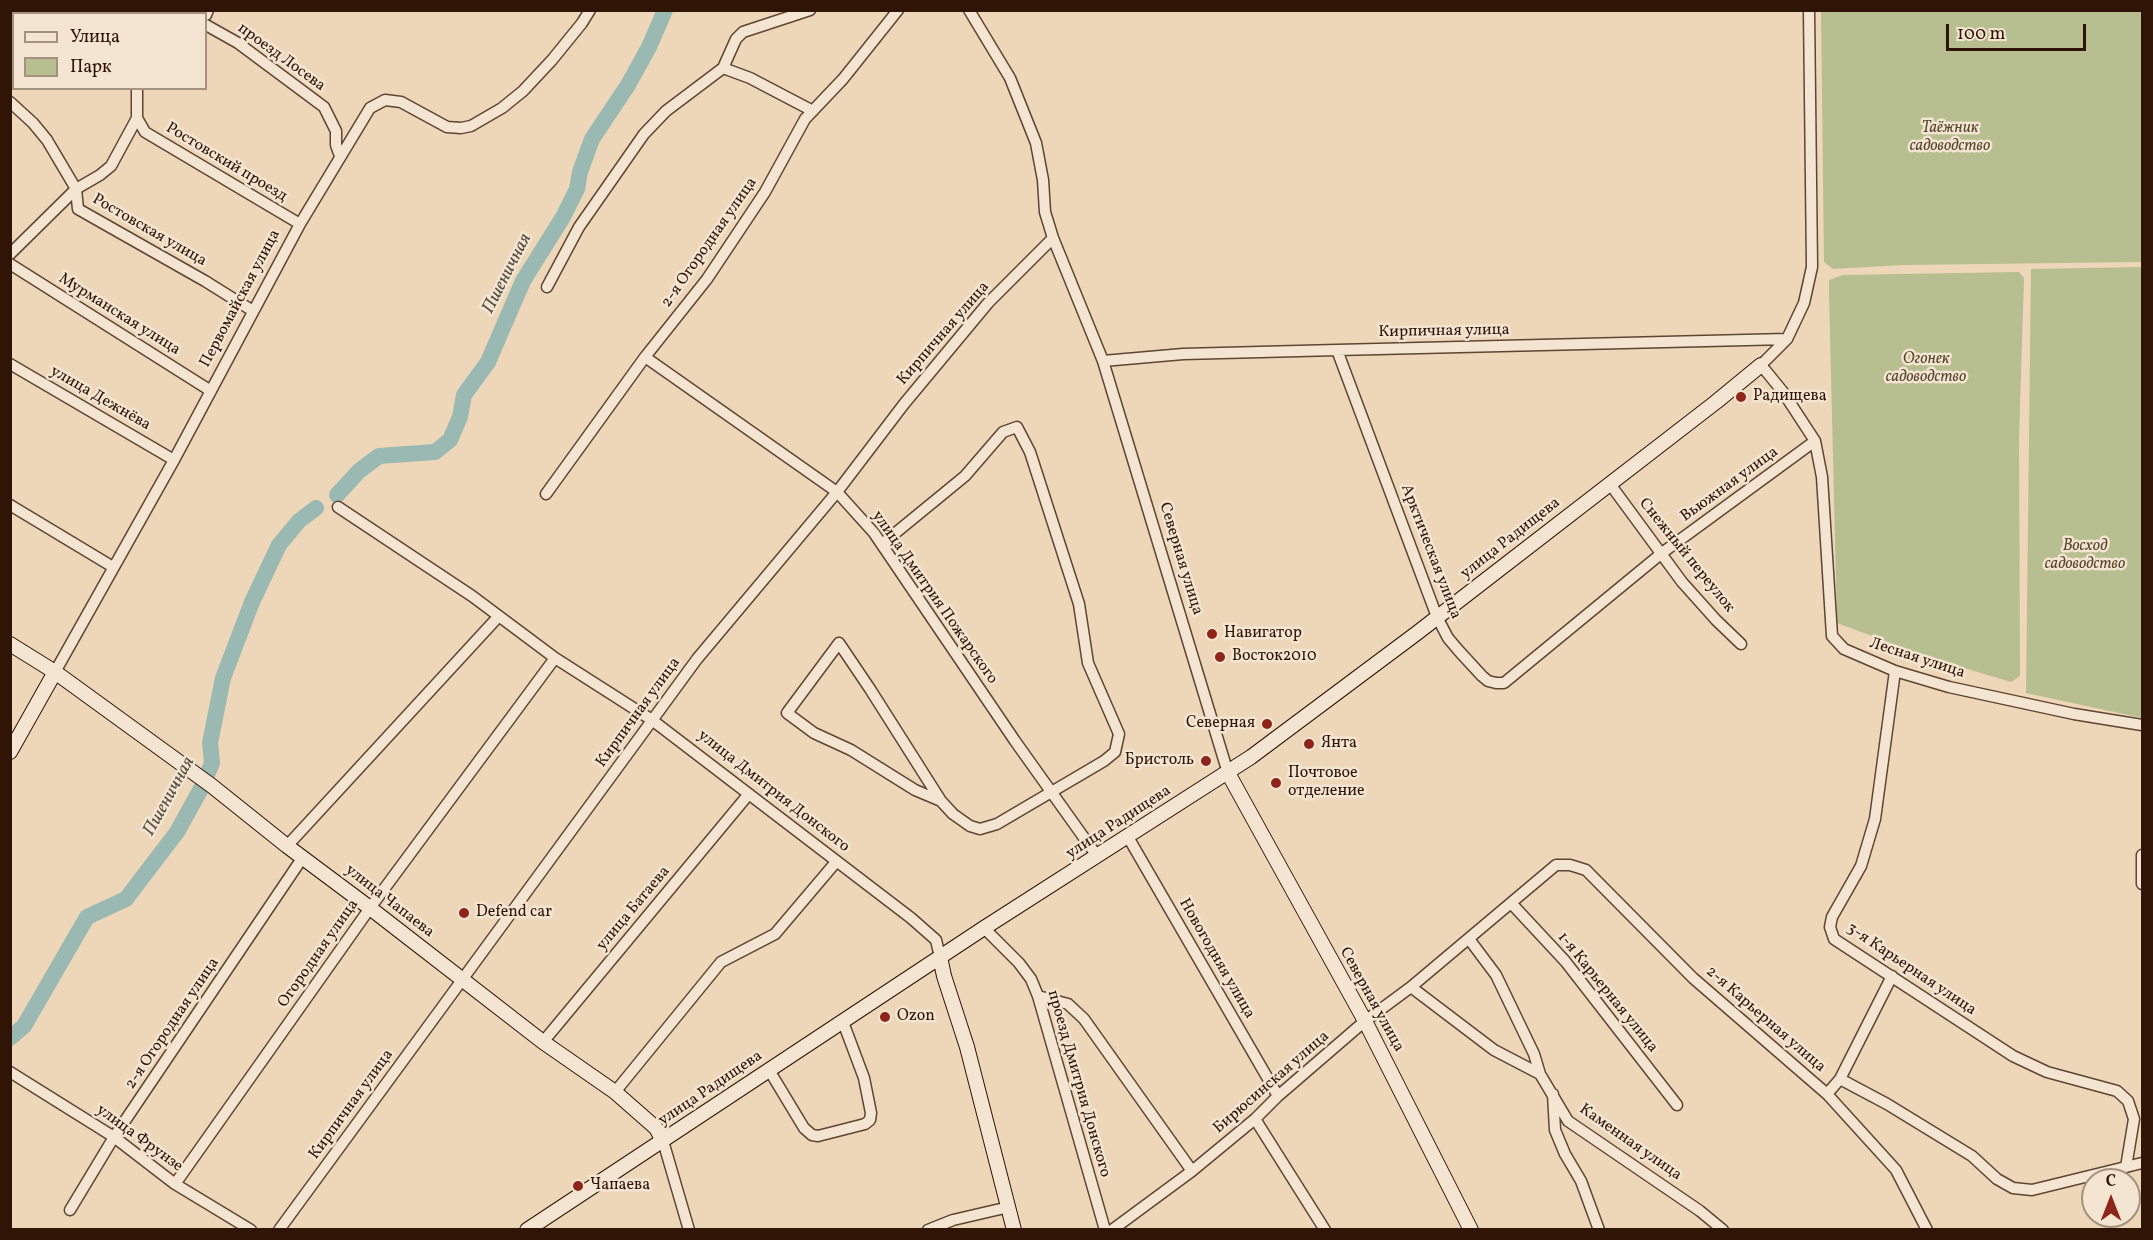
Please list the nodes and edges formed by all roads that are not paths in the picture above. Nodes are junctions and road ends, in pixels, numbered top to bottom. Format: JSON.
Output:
{"nodes":[{"id":1,"x":590,"y":10,"type":"edge"},
{"id":2,"x":810,"y":10,"type":"edge"},
{"id":3,"x":898,"y":10,"type":"edge"},
{"id":4,"x":969,"y":10,"type":"edge"},
{"id":5,"x":1809,"y":10,"type":"edge"},
{"id":6,"x":207,"y":26,"type":"edge"},
{"id":7,"x":723,"y":68,"type":"junction"},
{"id":8,"x":137,"y":90,"type":"edge"},
{"id":9,"x":10,"y":102,"type":"edge"},
{"id":10,"x":813,"y":111,"type":"junction"},
{"id":11,"x":137,"y":118,"type":"junction"},
{"id":12,"x":340,"y":156,"type":"junction"},
{"id":13,"x":76,"y":189,"type":"junction"},
{"id":14,"x":300,"y":224,"type":"junction"},
{"id":15,"x":1053,"y":238,"type":"junction"},
{"id":16,"x":10,"y":254,"type":"edge"},
{"id":17,"x":10,"y":264,"type":"edge"},
{"id":18,"x":547,"y":287,"type":"dead end"},
{"id":19,"x":253,"y":311,"type":"junction"},
{"id":20,"x":1787,"y":339,"type":"junction"},
{"id":21,"x":1337,"y":350,"type":"junction"},
{"id":22,"x":645,"y":357,"type":"junction"},
{"id":23,"x":1103,"y":361,"type":"junction"},
{"id":24,"x":10,"y":364,"type":"edge"},
{"id":25,"x":1761,"y":365,"type":"junction"},
{"id":26,"x":211,"y":392,"type":"junction"},
{"id":27,"x":1815,"y":441,"type":"junction"},
{"id":28,"x":174,"y":460,"type":"junction"},
{"id":29,"x":1610,"y":484,"type":"junction"},
{"id":30,"x":837,"y":492,"type":"junction"},
{"id":31,"x":546,"y":494,"type":"dead end"},
{"id":32,"x":10,"y":505,"type":"edge"},
{"id":33,"x":338,"y":507,"type":"dead end"},
{"id":34,"x":882,"y":543,"type":"junction"},
{"id":35,"x":1662,"y":553,"type":"junction"},
{"id":36,"x":113,"y":567,"type":"junction"},
{"id":37,"x":498,"y":617,"type":"junction"},
{"id":38,"x":1437,"y":617,"type":"junction"},
{"id":39,"x":10,"y":644,"type":"edge"},
{"id":40,"x":1742,"y":644,"type":"dead end"},
{"id":41,"x":555,"y":658,"type":"junction"},
{"id":42,"x":1895,"y":671,"type":"junction"},
{"id":43,"x":55,"y":672,"type":"junction"},
{"id":44,"x":652,"y":720,"type":"junction"},
{"id":45,"x":2142,"y":725,"type":"edge"},
{"id":46,"x":10,"y":752,"type":"edge"},
{"id":47,"x":1228,"y":773,"type":"junction"},
{"id":48,"x":1051,"y":792,"type":"junction"},
{"id":49,"x":748,"y":795,"type":"junction"},
{"id":50,"x":941,"y":801,"type":"junction"},
{"id":51,"x":1128,"y":837,"type":"junction"},
{"id":52,"x":288,"y":846,"type":"junction"},
{"id":53,"x":2142,"y":855,"type":"edge"},
{"id":54,"x":1097,"y":856,"type":"junction"},
{"id":55,"x":303,"y":857,"type":"junction"},
{"id":56,"x":836,"y":862,"type":"junction"},
{"id":57,"x":1556,"y":865,"type":"joint"},
{"id":58,"x":2142,"y":884,"type":"edge"},
{"id":59,"x":1511,"y":903,"type":"junction"},
{"id":60,"x":370,"y":908,"type":"junction"},
{"id":61,"x":984,"y":928,"type":"junction"},
{"id":62,"x":1469,"y":939,"type":"junction"},
{"id":63,"x":940,"y":957,"type":"junction"},
{"id":64,"x":1892,"y":976,"type":"junction"},
{"id":65,"x":462,"y":980,"type":"junction"},
{"id":66,"x":1411,"y":987,"type":"junction"},
{"id":67,"x":1038,"y":996,"type":"junction"},
{"id":68,"x":1365,"y":1021,"type":"junction"},
{"id":69,"x":843,"y":1022,"type":"junction"},
{"id":70,"x":543,"y":1042,"type":"junction"},
{"id":71,"x":769,"y":1070,"type":"junction"},
{"id":72,"x":10,"y":1072,"type":"edge"},
{"id":73,"x":1540,"y":1074,"type":"junction"},
{"id":74,"x":1840,"y":1079,"type":"junction"},
{"id":75,"x":615,"y":1092,"type":"junction"},
{"id":76,"x":1552,"y":1094,"type":"junction"},
{"id":77,"x":1827,"y":1094,"type":"junction"},
{"id":78,"x":1278,"y":1096,"type":"junction"},
{"id":79,"x":1677,"y":1105,"type":"dead end"},
{"id":80,"x":1255,"y":1119,"type":"junction"},
{"id":81,"x":114,"y":1137,"type":"junction"},
{"id":82,"x":663,"y":1141,"type":"junction"},
{"id":83,"x":2142,"y":1163,"type":"edge"},
{"id":84,"x":2126,"y":1167,"type":"junction"},
{"id":85,"x":1192,"y":1171,"type":"junction"},
{"id":86,"x":175,"y":1184,"type":"junction"},
{"id":87,"x":1009,"y":1207,"type":"junction"},
{"id":88,"x":70,"y":1210,"type":"dead end"},
{"id":89,"x":250,"y":1230,"type":"edge"},
{"id":90,"x":279,"y":1230,"type":"edge"},
{"id":91,"x":527,"y":1230,"type":"edge"},
{"id":92,"x":688,"y":1230,"type":"edge"},
{"id":93,"x":928,"y":1230,"type":"edge"},
{"id":94,"x":1014,"y":1230,"type":"edge"},
{"id":95,"x":1105,"y":1230,"type":"edge"},
{"id":96,"x":1112,"y":1230,"type":"edge"},
{"id":97,"x":1325,"y":1230,"type":"edge"},
{"id":98,"x":1471,"y":1230,"type":"edge"},
{"id":99,"x":1599,"y":1230,"type":"edge"},
{"id":100,"x":1723,"y":1230,"type":"edge"},
{"id":101,"x":1927,"y":1230,"type":"edge"}],
"edges":[{"from":1,"to":12,"type":"street","name":"Первомайская улица"},
{"from":2,"to":7,"type":"street"},
{"from":3,"to":10,"type":"street","name":"2-я Огородная улица"},
{"from":4,"to":15,"type":"street","name":"Северная улица"},
{"from":5,"to":20,"type":"street"},
{"from":6,"to":12,"type":"street","name":"проезд Лосева"},
{"from":7,"to":10,"type":"street"},
{"from":7,"to":18,"type":"street"},
{"from":8,"to":11,"type":"street"},
{"from":9,"to":13,"type":"street","name":"Ростовская улица"},
{"from":10,"to":22,"type":"street","name":"2-я Огородная улица"},
{"from":11,"to":13,"type":"street"},
{"from":11,"to":14,"type":"street","name":"Ростовский проезд"},
{"from":12,"to":14,"type":"street","name":"Первомайская улица"},
{"from":13,"to":16,"type":"street"},
{"from":13,"to":19,"type":"street","name":"Ростовская улица"},
{"from":14,"to":19,"type":"street","name":"Первомайская улица"},
{"from":15,"to":23,"type":"street","name":"Северная улица"},
{"from":15,"to":30,"type":"street","name":"Кирпичная улица"},
{"from":17,"to":26,"type":"street","name":"Мурманская улица"},
{"from":19,"to":26,"type":"street","name":"Первомайская улица"},
{"from":20,"to":21,"type":"street","name":"Кирпичная улица"},
{"from":20,"to":25,"type":"street"},
{"from":21,"to":23,"type":"street","name":"Кирпичная улица"},
{"from":21,"to":38,"type":"street","name":"Арктическая улица"},
{"from":22,"to":30,"type":"street","name":"улица Дмитрия Пожарского"},
{"from":22,"to":31,"type":"street","name":"2-я Огородная улица"},
{"from":23,"to":47,"type":"street","name":"Северная улица"},
{"from":24,"to":28,"type":"street","name":"улица Дежнёва"},
{"from":25,"to":27,"type":"street","name":"Лесная улица"},
{"from":25,"to":29,"type":"main road","name":"улица Радищева"},
{"from":26,"to":28,"type":"street","name":"Первомайская улица"},
{"from":27,"to":35,"type":"street","name":"Вьюжная улица"},
{"from":27,"to":42,"type":"street","name":"Лесная улица"},
{"from":28,"to":36,"type":"street","name":"Первомайская улица"},
{"from":29,"to":35,"type":"street","name":"Снежный переулок"},
{"from":29,"to":38,"type":"main road","name":"улица Радищева"},
{"from":30,"to":34,"type":"street","name":"улица Дмитрия Пожарского"},
{"from":30,"to":44,"type":"street","name":"Кирпичная улица"},
{"from":32,"to":36,"type":"street"},
{"from":33,"to":37,"type":"street","name":"улица Дмитрия Донского"},
{"from":34,"to":48,"type":"street","name":"улица Дмитрия Пожарского"},
{"from":34,"to":48,"type":"street"},
{"from":35,"to":38,"type":"street","name":"Арктическая улица"},
{"from":35,"to":40,"type":"street","name":"Снежный переулок"},
{"from":36,"to":43,"type":"street","name":"Первомайская улица"},
{"from":37,"to":41,"type":"street","name":"улица Дмитрия Донского"},
{"from":37,"to":52,"type":"street"},
{"from":38,"to":47,"type":"main road","name":"улица Радищева"},
{"from":39,"to":43,"type":"main road","name":"улица Чапаева"},
{"from":41,"to":44,"type":"street","name":"улица Дмитрия Донского"},
{"from":41,"to":60,"type":"street","name":"Огородная улица"},
{"from":42,"to":45,"type":"street","name":"Лесная улица"},
{"from":42,"to":64,"type":"street","name":"3-я Карьерная улица"},
{"from":43,"to":46,"type":"main road","name":"Первомайская улица"},
{"from":43,"to":52,"type":"main road","name":"улица Чапаева"},
{"from":44,"to":49,"type":"street","name":"улица Дмитрия Донского"},
{"from":44,"to":65,"type":"street","name":"Кирпичная улица"},
{"from":47,"to":51,"type":"main road","name":"улица Радищева"},
{"from":47,"to":68,"type":"main road","name":"Северная улица"},
{"from":48,"to":50,"type":"street"},
{"from":48,"to":54,"type":"street","name":"улица Дмитрия Пожарского"},
{"from":49,"to":56,"type":"street","name":"улица Дмитрия Донского"},
{"from":49,"to":70,"type":"street","name":"улица Батаева"},
{"from":50,"to":50,"type":"street"},
{"from":51,"to":54,"type":"main road","name":"улица Радищева"},
{"from":51,"to":78,"type":"street","name":"Новогодняя улица"},
{"from":52,"to":55,"type":"main road","name":"улица Чапаева"},
{"from":53,"to":58,"type":"street"},
{"from":54,"to":61,"type":"main road","name":"улица Радищева"},
{"from":55,"to":60,"type":"main road","name":"улица Чапаева"},
{"from":55,"to":81,"type":"street","name":"2-я Огородная улица"},
{"from":56,"to":63,"type":"street","name":"улица Дмитрия Донского"},
{"from":56,"to":75,"type":"street"},
{"from":57,"to":59,"type":"street","name":"Бирюсинская улица"},
{"from":57,"to":77,"type":"street","name":"2-я Карьерная улица"},
{"from":59,"to":62,"type":"street","name":"Бирюсинская улица"},
{"from":59,"to":79,"type":"street","name":"1-я Карьерная улица"},
{"from":60,"to":65,"type":"main road","name":"улица Чапаева"},
{"from":60,"to":86,"type":"street","name":"Огородная улица"},
{"from":61,"to":63,"type":"main road","name":"улица Радищева"},
{"from":61,"to":67,"type":"street","name":"проезд Дмитрия Донского"},
{"from":62,"to":66,"type":"street","name":"Бирюсинская улица"},
{"from":62,"to":73,"type":"street","name":"Каменная улица"},
{"from":63,"to":69,"type":"main road","name":"улица Радищева"},
{"from":63,"to":87,"type":"main road","name":"улица Дмитрия Донского"},
{"from":64,"to":74,"type":"street"},
{"from":64,"to":84,"type":"street","name":"3-я Карьерная улица"},
{"from":65,"to":70,"type":"main road","name":"улица Чапаева"},
{"from":65,"to":90,"type":"street","name":"Кирпичная улица"},
{"from":66,"to":68,"type":"street","name":"Бирюсинская улица"},
{"from":66,"to":73,"type":"street"},
{"from":67,"to":85,"type":"street"},
{"from":67,"to":95,"type":"street","name":"проезд Дмитрия Донского"},
{"from":68,"to":78,"type":"street","name":"Бирюсинская улица"},
{"from":68,"to":98,"type":"main road","name":"Северная улица"},
{"from":69,"to":71,"type":"main road","name":"улица Радищева"},
{"from":69,"to":71,"type":"street"},
{"from":70,"to":75,"type":"main road","name":"улица Чапаева"},
{"from":71,"to":82,"type":"main road","name":"улица Радищева"},
{"from":72,"to":81,"type":"street","name":"улица Фрунзе"},
{"from":73,"to":76,"type":"street","name":"Каменная улица"},
{"from":74,"to":77,"type":"street"},
{"from":74,"to":84,"type":"street","name":"2-я Карьерная улица"},
{"from":75,"to":82,"type":"main road","name":"улица Чапаева"},
{"from":76,"to":99,"type":"street"},
{"from":76,"to":100,"type":"street","name":"Каменная улица"},
{"from":77,"to":101,"type":"street","name":"2-я Карьерная улица"},
{"from":78,"to":80,"type":"street","name":"Бирюсинская улица"},
{"from":80,"to":85,"type":"street","name":"Бирюсинская улица"},
{"from":80,"to":97,"type":"street"},
{"from":81,"to":86,"type":"street","name":"улица Фрунзе"},
{"from":81,"to":88,"type":"street","name":"2-я Огородная улица"},
{"from":82,"to":91,"type":"main road","name":"улица Радищева"},
{"from":82,"to":92,"type":"street","name":"улица Чапаева"},
{"from":83,"to":84,"type":"street","name":"2-я Карьерная улица"},
{"from":85,"to":96,"type":"street","name":"Бирюсинская улица"},
{"from":86,"to":89,"type":"street","name":"улица Фрунзе"},
{"from":87,"to":93,"type":"street"},
{"from":87,"to":94,"type":"main road","name":"улица Дмитрия Донского"}]}
